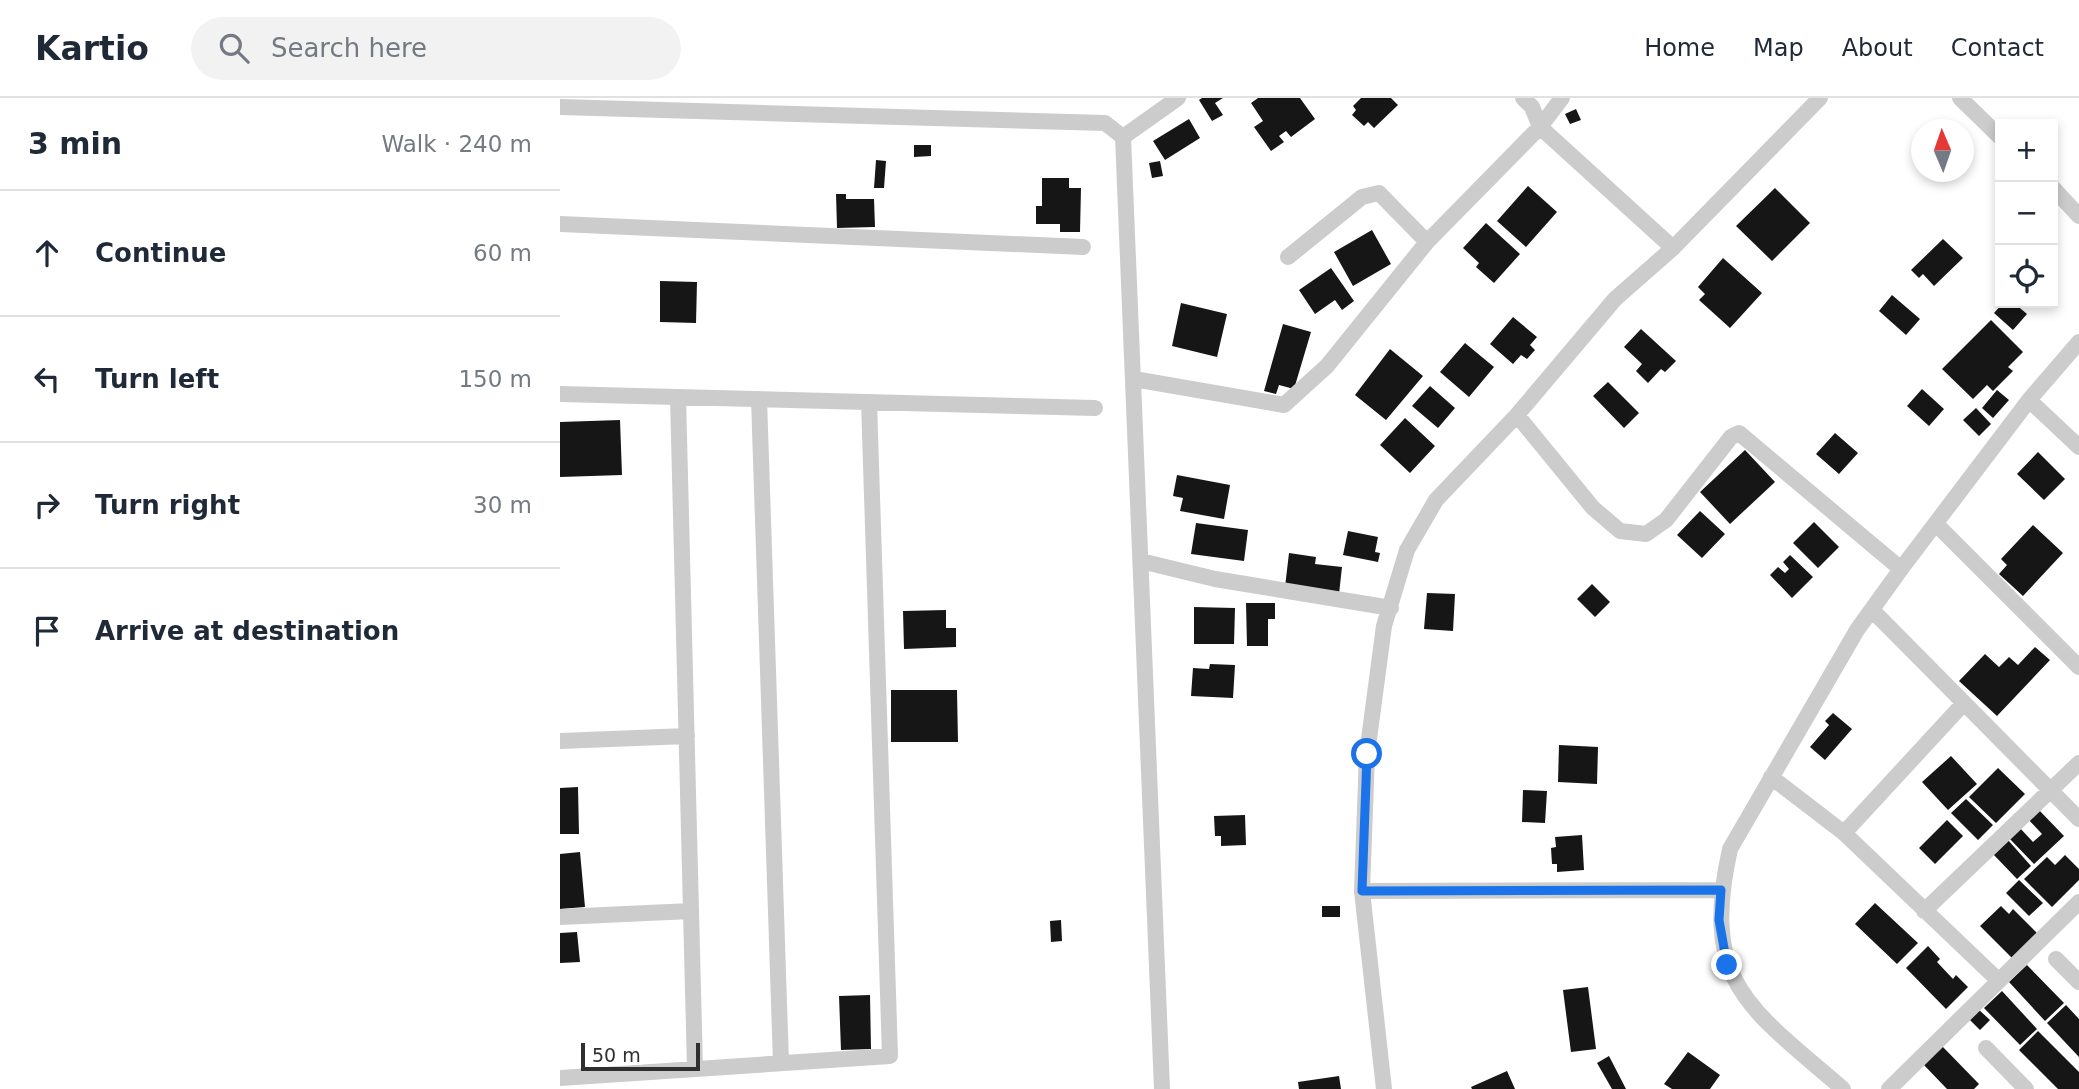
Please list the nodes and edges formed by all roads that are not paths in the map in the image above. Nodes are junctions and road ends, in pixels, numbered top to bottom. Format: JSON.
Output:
{"nodes":[{"id":1,"x":1523,"y":98,"type":"edge"},
{"id":2,"x":1562,"y":98,"type":"edge"},
{"id":3,"x":1820,"y":98,"type":"edge"},
{"id":4,"x":1960,"y":98,"type":"edge"},
{"id":5,"x":1174,"y":100,"type":"edge"},
{"id":6,"x":706,"y":104,"type":"edge"},
{"id":7,"x":560,"y":107,"type":"edge"},
{"id":8,"x":1540,"y":127,"type":"junction"},
{"id":9,"x":1995,"y":132,"type":"edge"},
{"id":10,"x":1124,"y":137,"type":"junction"},
{"id":11,"x":2058,"y":193,"type":"edge"},
{"id":12,"x":2079,"y":216,"type":"edge"},
{"id":13,"x":560,"y":224,"type":"edge"},
{"id":14,"x":1427,"y":242,"type":"junction"},
{"id":15,"x":1083,"y":247,"type":"dead end"},
{"id":16,"x":1673,"y":248,"type":"junction"},
{"id":17,"x":1288,"y":257,"type":"dead end"},
{"id":18,"x":2079,"y":342,"type":"edge"},
{"id":19,"x":1133,"y":379,"type":"junction"},
{"id":20,"x":560,"y":394,"type":"edge"},
{"id":21,"x":678,"y":397,"type":"junction"},
{"id":22,"x":758,"y":399,"type":"junction"},
{"id":23,"x":2029,"y":400,"type":"junction"},
{"id":24,"x":869,"y":402,"type":"junction"},
{"id":25,"x":1095,"y":408,"type":"dead end"},
{"id":26,"x":1517,"y":415,"type":"junction"},
{"id":27,"x":2079,"y":447,"type":"edge"},
{"id":28,"x":1936,"y":524,"type":"junction"},
{"id":29,"x":1141,"y":561,"type":"junction"},
{"id":30,"x":1901,"y":569,"type":"junction"},
{"id":31,"x":1391,"y":608,"type":"junction"},
{"id":32,"x":1872,"y":610,"type":"junction"},
{"id":33,"x":2079,"y":667,"type":"edge"},
{"id":34,"x":1964,"y":703,"type":"junction"},
{"id":35,"x":687,"y":736,"type":"junction"},
{"id":36,"x":560,"y":741,"type":"edge"},
{"id":37,"x":2079,"y":763,"type":"edge"},
{"id":38,"x":1771,"y":777,"type":"junction"},
{"id":39,"x":2051,"y":789,"type":"junction"},
{"id":40,"x":2079,"y":819,"type":"edge"},
{"id":41,"x":1844,"y":833,"type":"junction"},
{"id":42,"x":1721,"y":890,"type":"junction"},
{"id":43,"x":1362,"y":891,"type":"junction"},
{"id":44,"x":2079,"y":902,"type":"edge"},
{"id":45,"x":691,"y":911,"type":"junction"},
{"id":46,"x":1924,"y":911,"type":"junction"},
{"id":47,"x":560,"y":917,"type":"edge"},
{"id":48,"x":2056,"y":959,"type":"dead end"},
{"id":49,"x":1998,"y":980,"type":"junction"},
{"id":50,"x":2079,"y":982,"type":"edge"},
{"id":51,"x":1986,"y":1048,"type":"dead end"},
{"id":52,"x":781,"y":1063,"type":"junction"},
{"id":53,"x":695,"y":1069,"type":"junction"},
{"id":54,"x":560,"y":1078,"type":"edge"},
{"id":55,"x":1162,"y":1089,"type":"edge"},
{"id":56,"x":1384,"y":1089,"type":"edge"},
{"id":57,"x":1843,"y":1089,"type":"edge"},
{"id":58,"x":1889,"y":1089,"type":"edge"},
{"id":59,"x":2026,"y":1089,"type":"edge"}],
"edges":[{"from":1,"to":8,"type":"street"},
{"from":2,"to":8,"type":"street"},
{"from":3,"to":16,"type":"street"},
{"from":4,"to":9,"type":"street"},
{"from":5,"to":10,"type":"street"},
{"from":6,"to":7,"type":"street"},
{"from":6,"to":10,"type":"street"},
{"from":8,"to":14,"type":"street"},
{"from":8,"to":16,"type":"street"},
{"from":10,"to":19,"type":"street"},
{"from":11,"to":12,"type":"street"},
{"from":13,"to":15,"type":"street"},
{"from":14,"to":17,"type":"street"},
{"from":14,"to":19,"type":"street"},
{"from":16,"to":26,"type":"street"},
{"from":18,"to":23,"type":"street"},
{"from":19,"to":29,"type":"street"},
{"from":20,"to":21,"type":"street"},
{"from":21,"to":22,"type":"street"},
{"from":21,"to":35,"type":"street"},
{"from":22,"to":24,"type":"street"},
{"from":22,"to":52,"type":"street"},
{"from":23,"to":27,"type":"street"},
{"from":23,"to":28,"type":"street"},
{"from":24,"to":25,"type":"street"},
{"from":24,"to":52,"type":"street"},
{"from":26,"to":30,"type":"street"},
{"from":26,"to":31,"type":"street"},
{"from":28,"to":30,"type":"street"},
{"from":28,"to":33,"type":"street"},
{"from":29,"to":31,"type":"street"},
{"from":29,"to":55,"type":"street"},
{"from":30,"to":32,"type":"street"},
{"from":31,"to":43,"type":"street"},
{"from":32,"to":34,"type":"street"},
{"from":32,"to":38,"type":"street"},
{"from":34,"to":39,"type":"street"},
{"from":34,"to":41,"type":"street"},
{"from":35,"to":36,"type":"street"},
{"from":35,"to":45,"type":"street"},
{"from":37,"to":39,"type":"street"},
{"from":38,"to":41,"type":"street"},
{"from":38,"to":42,"type":"street"},
{"from":39,"to":40,"type":"street"},
{"from":39,"to":46,"type":"street"},
{"from":41,"to":46,"type":"street"},
{"from":42,"to":43,"type":"street"},
{"from":42,"to":57,"type":"street"},
{"from":43,"to":56,"type":"street"},
{"from":44,"to":49,"type":"street"},
{"from":45,"to":47,"type":"street"},
{"from":45,"to":53,"type":"street"},
{"from":46,"to":49,"type":"street"},
{"from":48,"to":50,"type":"street"},
{"from":49,"to":58,"type":"street"},
{"from":51,"to":59,"type":"street"},
{"from":52,"to":53,"type":"street"},
{"from":53,"to":54,"type":"street"}]}
